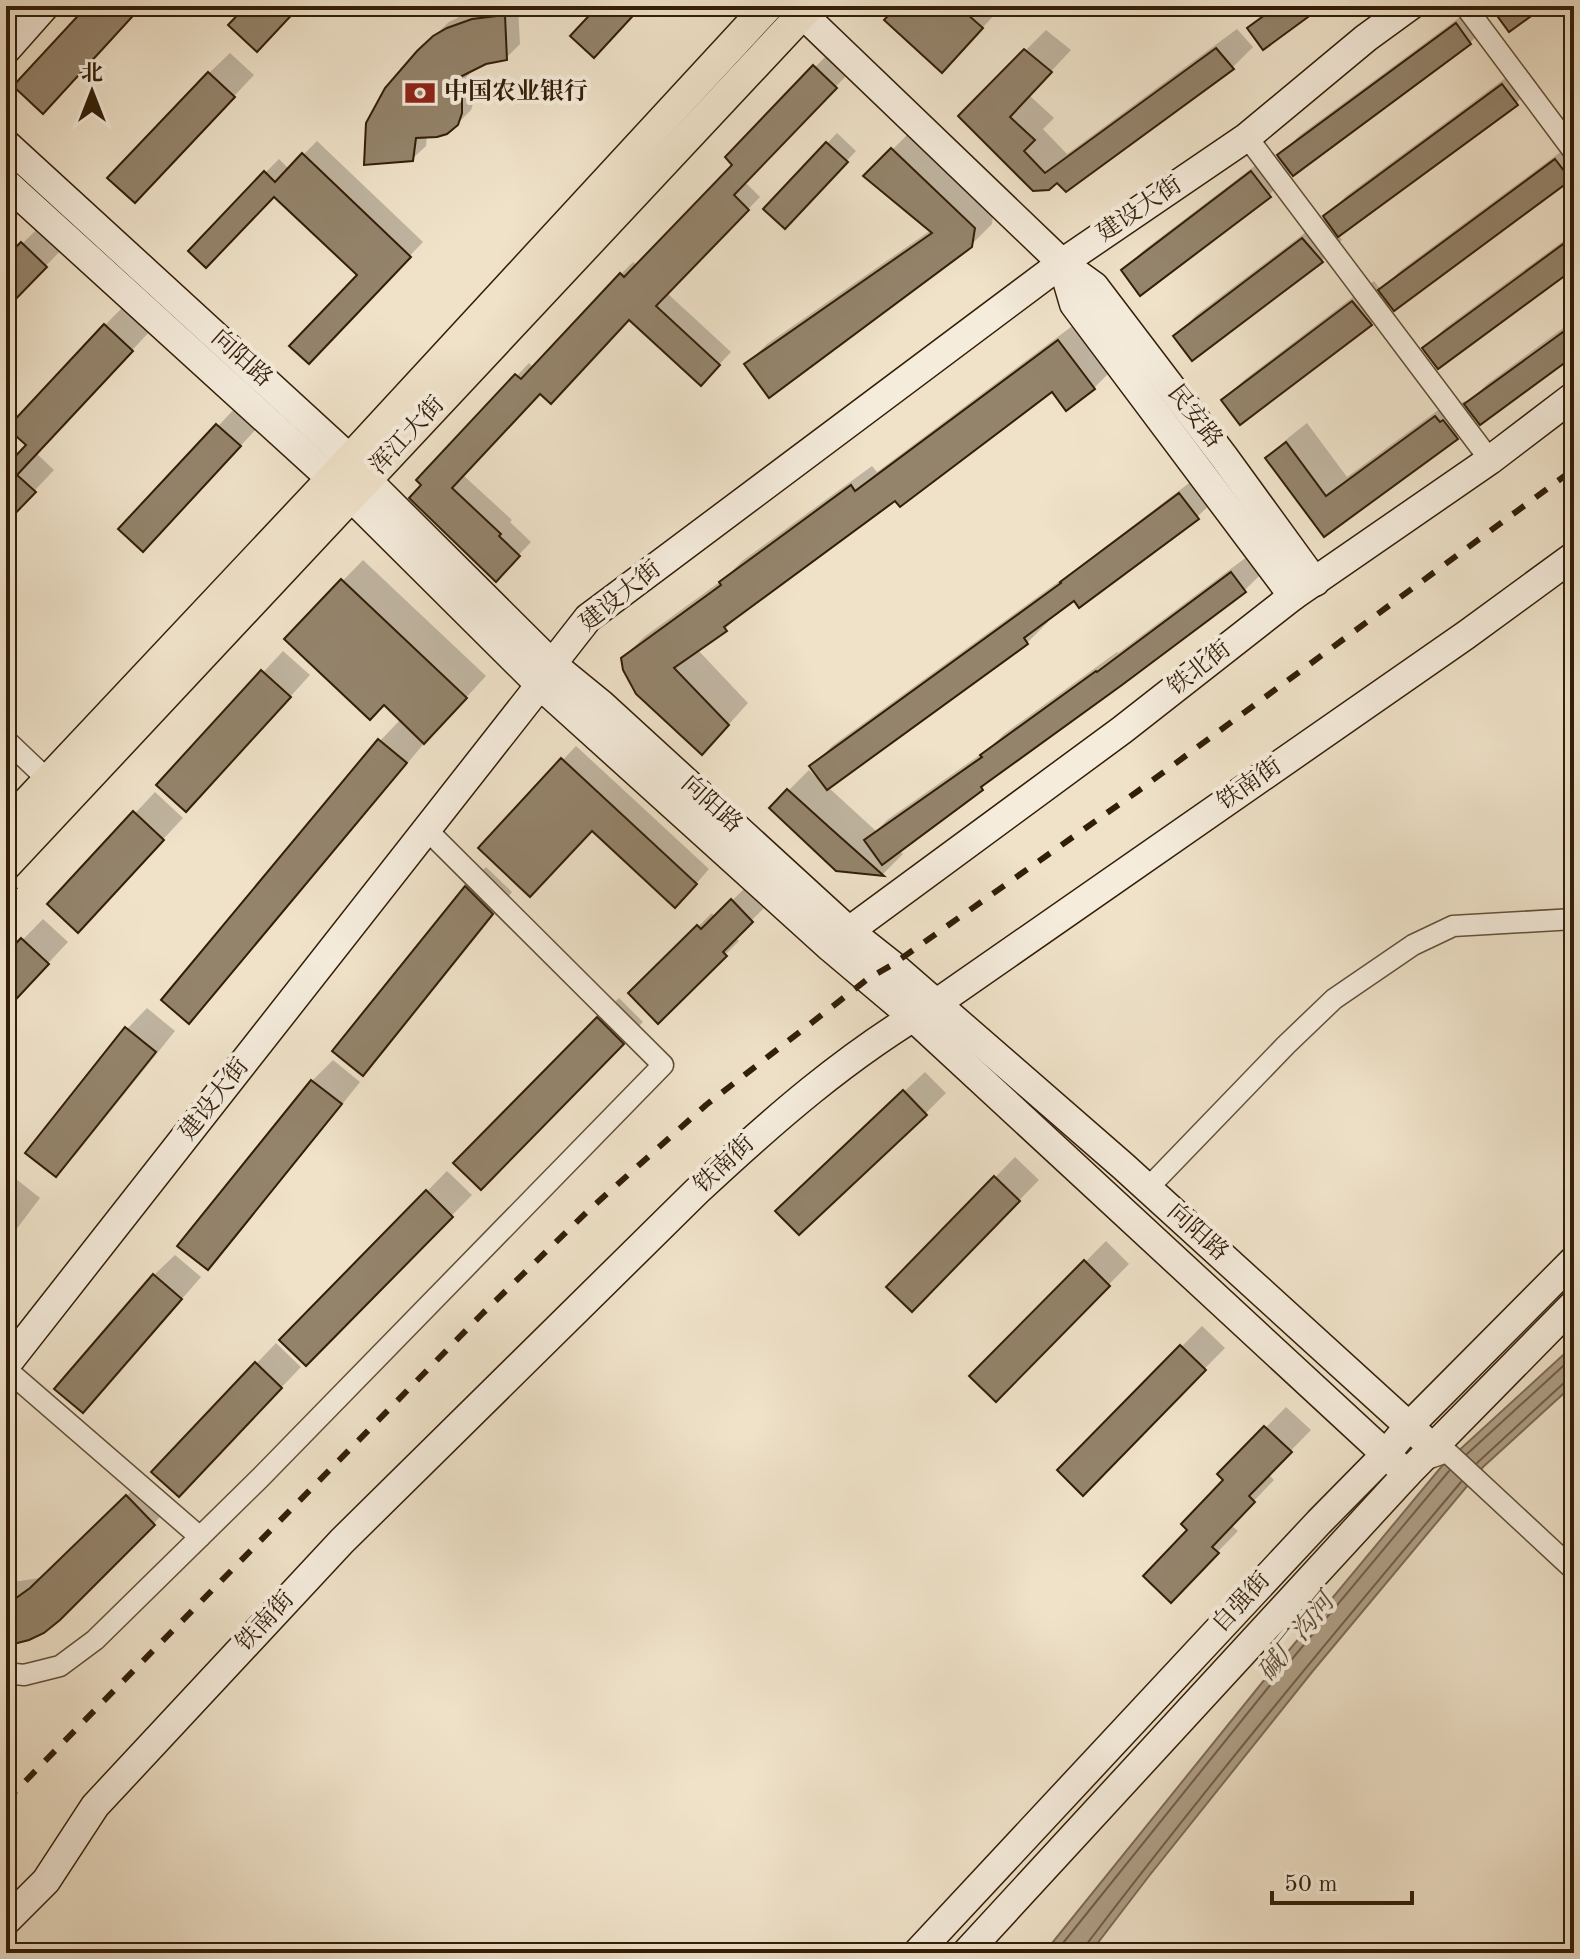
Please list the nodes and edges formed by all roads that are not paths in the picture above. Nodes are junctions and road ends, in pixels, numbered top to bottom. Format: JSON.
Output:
{"nodes":[{"id":1,"x":45,"y":6,"type":"edge"},
{"id":2,"x":768,"y":6,"type":"edge"},
{"id":3,"x":1410,"y":6,"type":"edge"},
{"id":4,"x":1465,"y":6,"type":"edge"},
{"id":5,"x":802,"y":9,"type":"edge"},
{"id":6,"x":6,"y":50,"type":"edge"},
{"id":7,"x":1566,"y":125,"type":"edge"},
{"id":8,"x":1247,"y":137,"type":"junction"},
{"id":9,"x":6,"y":144,"type":"edge"},
{"id":10,"x":1574,"y":152,"type":"edge"},
{"id":11,"x":6,"y":183,"type":"edge"},
{"id":12,"x":1062,"y":263,"type":"junction"},
{"id":13,"x":1574,"y":396,"type":"edge"},
{"id":14,"x":1490,"y":460,"type":"junction"},
{"id":15,"x":349,"y":478,"type":"junction"},
{"id":16,"x":1574,"y":556,"type":"edge"},
{"id":17,"x":1304,"y":589,"type":"junction"},
{"id":18,"x":546,"y":675,"type":"junction"},
{"id":19,"x":6,"y":740,"type":"edge"},
{"id":20,"x":48,"y":780,"type":"junction"},
{"id":21,"x":6,"y":825,"type":"edge"},
{"id":22,"x":427,"y":830,"type":"junction"},
{"id":23,"x":6,"y":865,"type":"edge"},
{"id":24,"x":1574,"y":919,"type":"edge"},
{"id":25,"x":840,"y":939,"type":"junction"},
{"id":26,"x":925,"y":1010,"type":"junction"},
{"id":27,"x":1148,"y":1188,"type":"junction"},
{"id":28,"x":1574,"y":1260,"type":"edge"},
{"id":29,"x":1574,"y":1304,"type":"edge"},
{"id":30,"x":6,"y":1367,"type":"edge"},
{"id":31,"x":1409,"y":1426,"type":"junction"},
{"id":32,"x":1385,"y":1455,"type":"junction"},
{"id":33,"x":1427,"y":1459,"type":"junction"},
{"id":34,"x":200,"y":1537,"type":"junction"},
{"id":35,"x":1574,"y":1570,"type":"edge"},
{"id":36,"x":6,"y":1673,"type":"edge"},
{"id":37,"x":6,"y":1921,"type":"edge"},
{"id":38,"x":917,"y":1953,"type":"edge"},
{"id":39,"x":966,"y":1953,"type":"edge"}],
"edges":[{"from":1,"to":6,"type":"main road"},
{"from":2,"to":15,"type":"main road","name":"浑江大街"},
{"from":3,"to":8,"type":"main road","name":"建设大街"},
{"from":4,"to":7,"type":"street"},
{"from":5,"to":12,"type":"main road","name":"民安路"},
{"from":5,"to":15,"type":"main road","name":"浑江大街"},
{"from":7,"to":10,"type":"street"},
{"from":8,"to":12,"type":"main road","name":"建设大街"},
{"from":8,"to":14,"type":"street"},
{"from":9,"to":15,"type":"main road","name":"向阳路"},
{"from":11,"to":15,"type":"main road","name":"向阳路"},
{"from":12,"to":17,"type":"main road","name":"民安路"},
{"from":12,"to":18,"type":"main road","name":"建设大街"},
{"from":13,"to":14,"type":"main road","name":"铁北街"},
{"from":14,"to":17,"type":"main road","name":"铁北街"},
{"from":15,"to":18,"type":"main road","name":"向阳路"},
{"from":15,"to":20,"type":"main road","name":"浑江大街"},
{"from":15,"to":23,"type":"main road","name":"浑江大街"},
{"from":16,"to":26,"type":"main road","name":"铁南街"},
{"from":17,"to":25,"type":"main road","name":"铁北街"},
{"from":18,"to":22,"type":"main road","name":"建设大街"},
{"from":18,"to":25,"type":"main road","name":"向阳路"},
{"from":19,"to":20,"type":"street"},
{"from":20,"to":21,"type":"main road","name":"浑江大街"},
{"from":22,"to":30,"type":"main road","name":"建设大街"},
{"from":22,"to":34,"type":"street"},
{"from":24,"to":27,"type":"street"},
{"from":25,"to":26,"type":"main road","name":"向阳路"},
{"from":26,"to":27,"type":"main road","name":"向阳路"},
{"from":26,"to":32,"type":"main road","name":"向阳路"},
{"from":26,"to":37,"type":"main road","name":"铁南街"},
{"from":27,"to":31,"type":"main road","name":"向阳路"},
{"from":28,"to":31,"type":"main road","name":"自强街"},
{"from":29,"to":33,"type":"main road","name":"自强街"},
{"from":30,"to":34,"type":"street"},
{"from":31,"to":32,"type":"main road","name":"自强街"},
{"from":31,"to":33,"type":"main road","name":"向阳路"},
{"from":32,"to":33,"type":"main road","name":"向阳路"},
{"from":32,"to":38,"type":"main road","name":"自强街"},
{"from":33,"to":35,"type":"street"},
{"from":33,"to":39,"type":"main road","name":"自强街"},
{"from":34,"to":36,"type":"street"}]}
